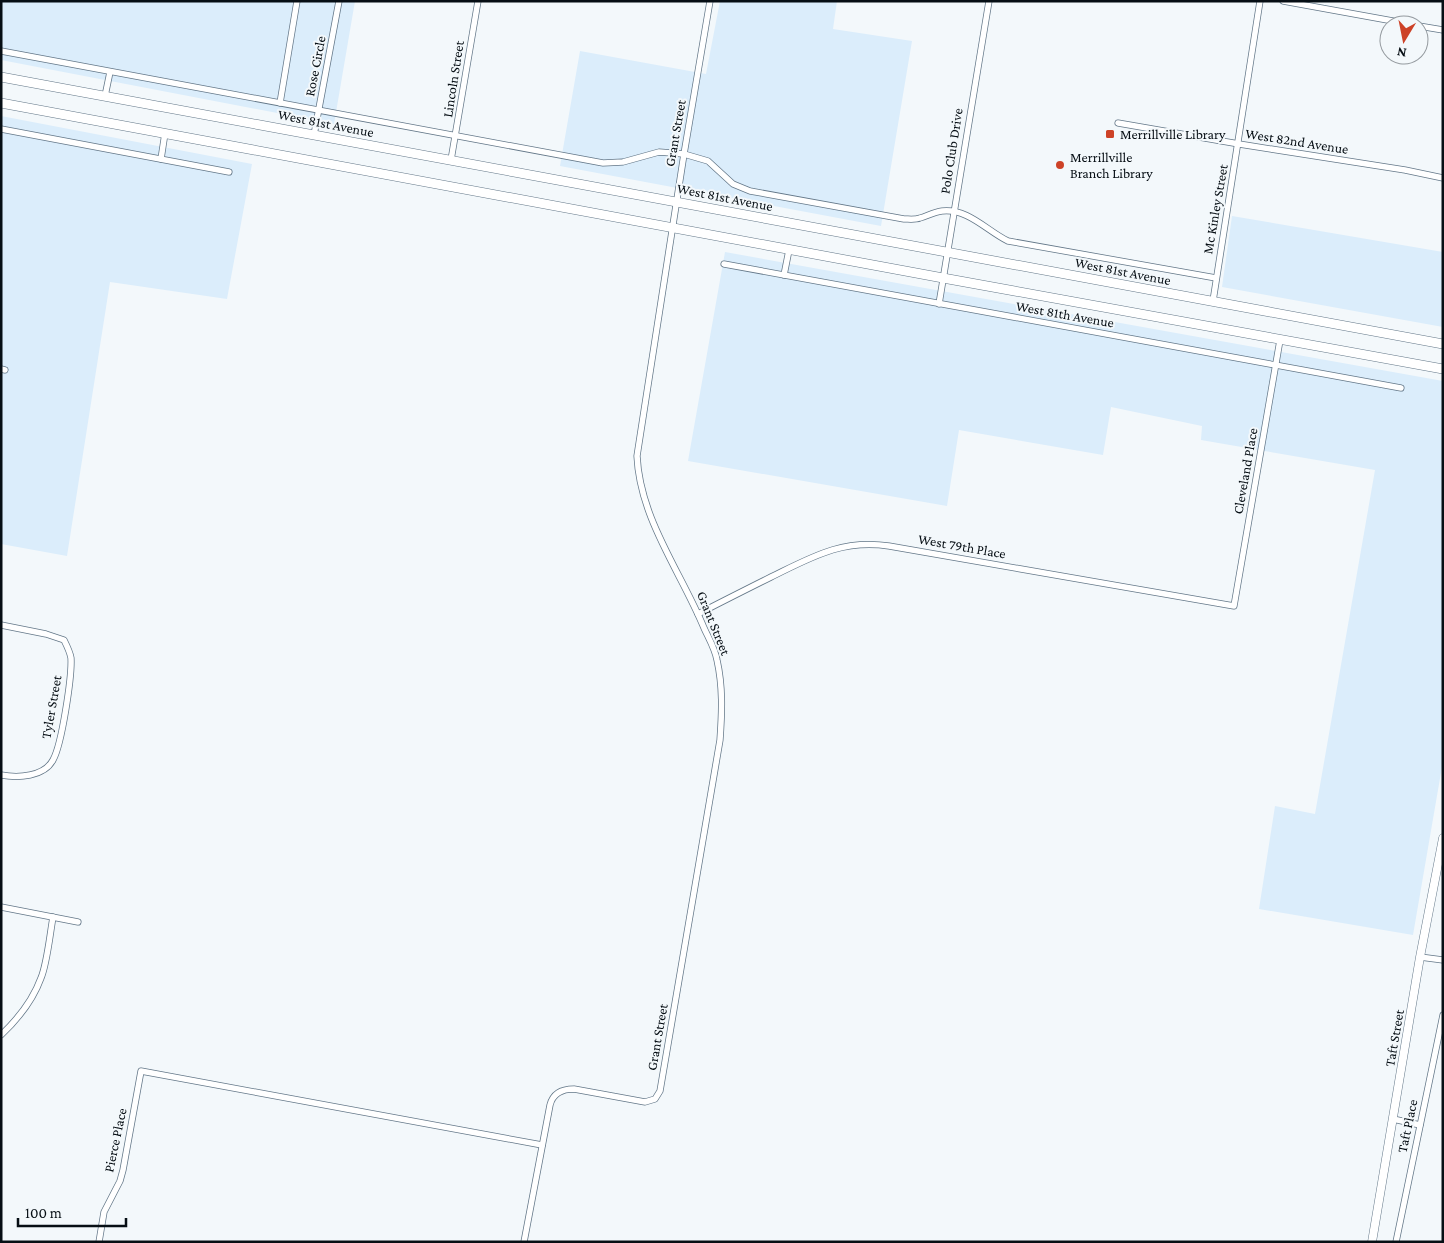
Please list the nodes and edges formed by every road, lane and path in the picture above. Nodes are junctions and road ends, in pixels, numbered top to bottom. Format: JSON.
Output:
{"nodes":[{"id":1,"x":297,"y":1,"type":"edge"},
{"id":2,"x":339,"y":1,"type":"edge"},
{"id":3,"x":478,"y":1,"type":"edge"},
{"id":4,"x":710,"y":1,"type":"edge"},
{"id":5,"x":989,"y":1,"type":"edge"},
{"id":6,"x":1260,"y":1,"type":"edge"},
{"id":7,"x":1283,"y":1,"type":"edge"},
{"id":8,"x":1379,"y":18,"type":"edge"},
{"id":9,"x":1429,"y":27,"type":"edge"},
{"id":10,"x":1443,"y":30,"type":"edge"},
{"id":11,"x":1,"y":51,"type":"edge"},
{"id":12,"x":110,"y":72,"type":"junction"},
{"id":13,"x":1,"y":77,"type":"edge"},
{"id":14,"x":105,"y":96,"type":"junction"},
{"id":15,"x":1,"y":102,"type":"edge"},
{"id":16,"x":280,"y":103,"type":"junction"},
{"id":17,"x":319,"y":111,"type":"junction"},
{"id":18,"x":1118,"y":123,"type":"dead end"},
{"id":19,"x":1,"y":129,"type":"edge"},
{"id":20,"x":165,"y":133,"type":"junction"},
{"id":21,"x":314,"y":135,"type":"junction"},
{"id":22,"x":456,"y":136,"type":"junction"},
{"id":23,"x":1239,"y":144,"type":"junction"},
{"id":24,"x":684,"y":154,"type":"junction"},
{"id":25,"x":161,"y":158,"type":"junction"},
{"id":26,"x":452,"y":160,"type":"junction"},
{"id":27,"x":229,"y":172,"type":"dead end"},
{"id":28,"x":1443,"y":178,"type":"edge"},
{"id":29,"x":676,"y":202,"type":"junction"},
{"id":30,"x":954,"y":211,"type":"junction"},
{"id":31,"x":673,"y":228,"type":"junction"},
{"id":32,"x":789,"y":250,"type":"junction"},
{"id":33,"x":948,"y":252,"type":"junction"},
{"id":34,"x":724,"y":264,"type":"dead end"},
{"id":35,"x":784,"y":275,"type":"junction"},
{"id":36,"x":943,"y":278,"type":"junction"},
{"id":37,"x":1216,"y":278,"type":"junction"},
{"id":38,"x":1213,"y":301,"type":"junction"},
{"id":39,"x":939,"y":304,"type":"junction"},
{"id":40,"x":1280,"y":340,"type":"junction"},
{"id":41,"x":1443,"y":344,"type":"edge"},
{"id":42,"x":1276,"y":365,"type":"junction"},
{"id":43,"x":1443,"y":369,"type":"edge"},
{"id":44,"x":1401,"y":388,"type":"dead end"},
{"id":45,"x":1234,"y":606,"type":"joint"},
{"id":46,"x":698,"y":614,"type":"junction"},
{"id":47,"x":1,"y":625,"type":"edge"},
{"id":48,"x":1,"y":775,"type":"edge"},
{"id":49,"x":1443,"y":838,"type":"edge"},
{"id":50,"x":1,"y":907,"type":"edge"},
{"id":51,"x":53,"y":917,"type":"junction"},
{"id":52,"x":78,"y":922,"type":"dead end"},
{"id":53,"x":1420,"y":958,"type":"junction"},
{"id":54,"x":1443,"y":960,"type":"edge"},
{"id":55,"x":1443,"y":1016,"type":"edge"},
{"id":56,"x":1,"y":1035,"type":"edge"},
{"id":57,"x":1393,"y":1119,"type":"junction"},
{"id":58,"x":1420,"y":1125,"type":"junction"},
{"id":59,"x":542,"y":1145,"type":"junction"},
{"id":60,"x":99,"y":1242,"type":"edge"},
{"id":61,"x":524,"y":1242,"type":"edge"},
{"id":62,"x":1373,"y":1242,"type":"edge"},
{"id":63,"x":1396,"y":1242,"type":"edge"}],
"edges":[{"from":1,"to":16,"type":"street","name":"Rose Circle"},
{"from":2,"to":17,"type":"street","name":"Rose Circle"},
{"from":3,"to":22,"type":"street","name":"Lincoln Street"},
{"from":4,"to":24,"type":"street","name":"Grant Street"},
{"from":5,"to":30,"type":"street","name":"Polo Club Drive"},
{"from":6,"to":23,"type":"street","name":"Mc Kinley Street"},
{"from":7,"to":8,"type":"street"},
{"from":9,"to":10,"type":"street"},
{"from":11,"to":12,"type":"street","name":"West 81st Avenue"},
{"from":12,"to":14,"type":"street"},
{"from":12,"to":16,"type":"street","name":"West 81st Avenue"},
{"from":13,"to":14,"type":"main road","name":"West 81st Avenue"},
{"from":14,"to":21,"type":"main road","name":"West 81st Avenue"},
{"from":15,"to":20,"type":"main road"},
{"from":16,"to":17,"type":"street","name":"West 81st Avenue"},
{"from":17,"to":21,"type":"street","name":"Rose Circle"},
{"from":17,"to":22,"type":"street","name":"West 81st Avenue"},
{"from":18,"to":23,"type":"street","name":"West 82nd Avenue"},
{"from":19,"to":25,"type":"street"},
{"from":20,"to":25,"type":"street"},
{"from":20,"to":31,"type":"main road"},
{"from":21,"to":26,"type":"main road","name":"West 81st Avenue"},
{"from":22,"to":24,"type":"street","name":"West 81st Avenue"},
{"from":22,"to":26,"type":"street","name":"Lincoln Street"},
{"from":23,"to":28,"type":"street","name":"West 82nd Avenue"},
{"from":23,"to":37,"type":"street","name":"Mc Kinley Street"},
{"from":24,"to":29,"type":"street","name":"Grant Street"},
{"from":24,"to":30,"type":"street","name":"West 81st Avenue"},
{"from":25,"to":27,"type":"street"},
{"from":26,"to":29,"type":"main road","name":"West 81st Avenue"},
{"from":29,"to":31,"type":"street","name":"Grant Street"},
{"from":29,"to":33,"type":"main road","name":"West 81st Avenue"},
{"from":30,"to":33,"type":"street","name":"Polo Club Drive"},
{"from":30,"to":37,"type":"street"},
{"from":31,"to":32,"type":"main road"},
{"from":31,"to":46,"type":"street","name":"Grant Street"},
{"from":32,"to":35,"type":"street"},
{"from":32,"to":36,"type":"main road"},
{"from":33,"to":36,"type":"street","name":"Polo Club Drive"},
{"from":33,"to":38,"type":"main road","name":"West 81st Avenue"},
{"from":34,"to":35,"type":"street","name":"West 81th Avenue"},
{"from":35,"to":39,"type":"street","name":"West 81th Avenue"},
{"from":36,"to":39,"type":"street","name":"Polo Club Drive"},
{"from":36,"to":40,"type":"main road"},
{"from":37,"to":38,"type":"street","name":"Mc Kinley Street"},
{"from":38,"to":41,"type":"main road","name":"West 81st Avenue"},
{"from":39,"to":42,"type":"street","name":"West 81th Avenue"},
{"from":40,"to":42,"type":"street","name":"Cleveland Place"},
{"from":40,"to":43,"type":"main road"},
{"from":42,"to":44,"type":"street","name":"West 81th Avenue"},
{"from":42,"to":45,"type":"street","name":"Cleveland Place"},
{"from":45,"to":46,"type":"street","name":"West 79th Place"},
{"from":46,"to":59,"type":"street","name":"Grant Street"},
{"from":47,"to":48,"type":"street","name":"Tyler Street"},
{"from":49,"to":53,"type":"main road","name":"Taft Street"},
{"from":50,"to":51,"type":"street"},
{"from":51,"to":52,"type":"street"},
{"from":51,"to":56,"type":"street"},
{"from":53,"to":54,"type":"street"},
{"from":53,"to":57,"type":"main road","name":"Taft Street"},
{"from":55,"to":58,"type":"street","name":"Taft Place"},
{"from":57,"to":58,"type":"street"},
{"from":57,"to":62,"type":"main road","name":"Taft Street"},
{"from":58,"to":63,"type":"street","name":"Taft Place"},
{"from":59,"to":60,"type":"street","name":"Pierce Place"},
{"from":59,"to":61,"type":"street","name":"Grant Street"}]}
